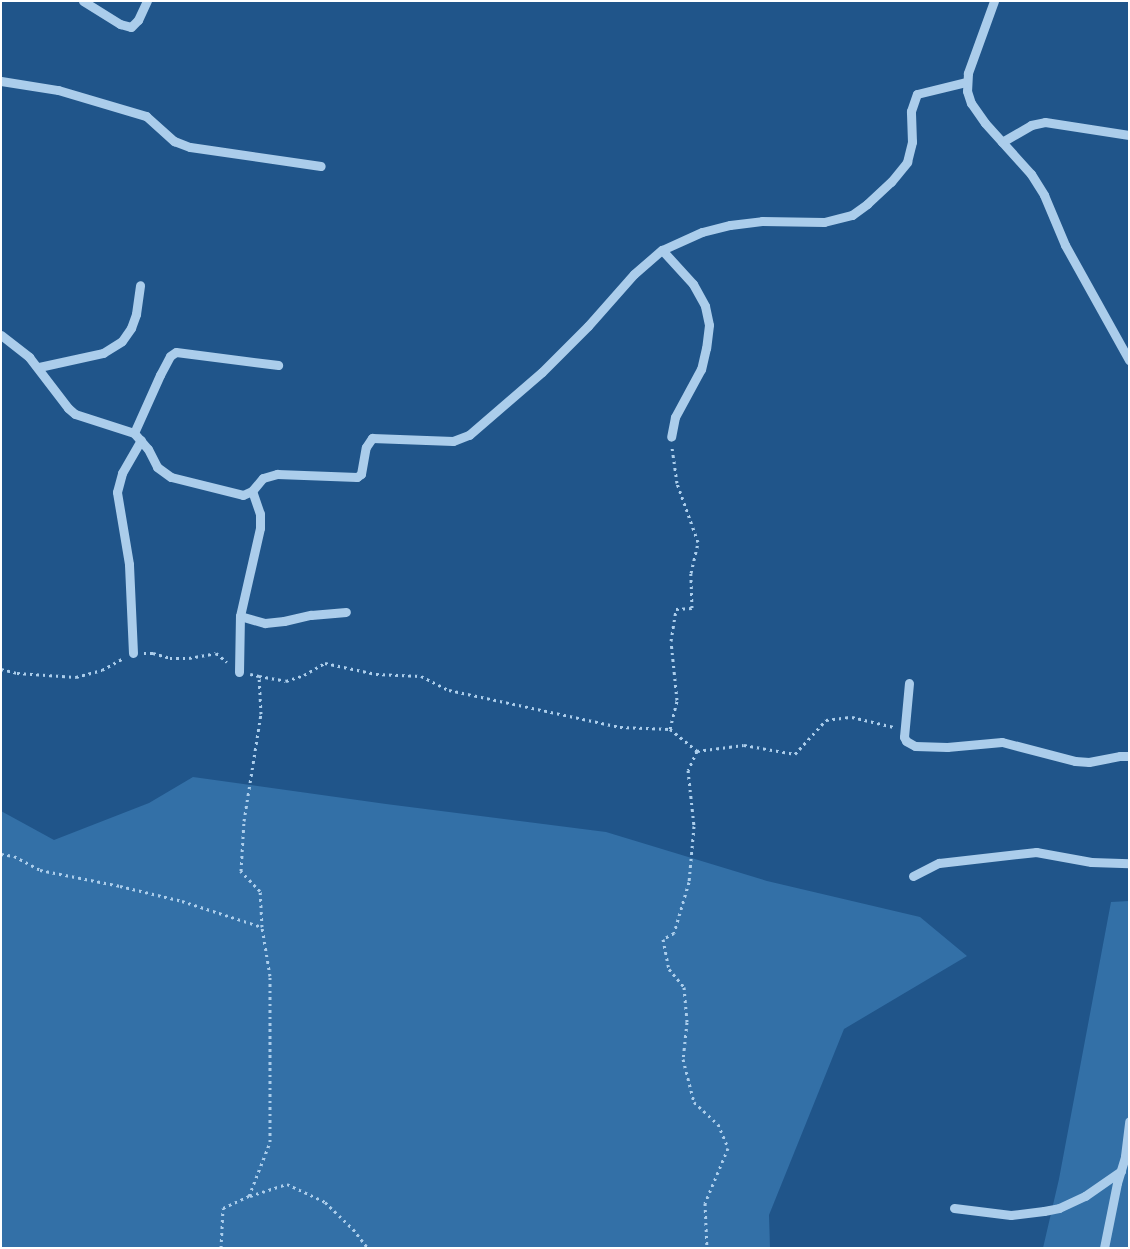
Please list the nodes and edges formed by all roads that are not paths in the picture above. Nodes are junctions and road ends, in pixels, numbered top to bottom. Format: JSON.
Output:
{"nodes":[{"id":1,"x":83,"y":1,"type":"edge"},
{"id":2,"x":147,"y":1,"type":"edge"},
{"id":3,"x":994,"y":1,"type":"edge"},
{"id":4,"x":1,"y":81,"type":"edge"},
{"id":5,"x":966,"y":82,"type":"junction"},
{"id":6,"x":1129,"y":135,"type":"edge"},
{"id":7,"x":1002,"y":142,"type":"junction"},
{"id":8,"x":321,"y":166,"type":"dead end"},
{"id":9,"x":662,"y":250,"type":"junction"},
{"id":10,"x":140,"y":285,"type":"dead end"},
{"id":11,"x":1,"y":335,"type":"edge"},
{"id":12,"x":1129,"y":360,"type":"edge"},
{"id":13,"x":278,"y":365,"type":"dead end"},
{"id":14,"x":38,"y":367,"type":"junction"},
{"id":15,"x":138,"y":436,"type":"junction"},
{"id":16,"x":671,"y":437,"type":"road end"},
{"id":17,"x":252,"y":492,"type":"junction"},
{"id":18,"x":346,"y":612,"type":"dead end"},
{"id":19,"x":240,"y":616,"type":"junction"},
{"id":20,"x":133,"y":653,"type":"road end"},
{"id":21,"x":239,"y":672,"type":"road end"},
{"id":22,"x":909,"y":682,"type":"dead end"},
{"id":23,"x":1129,"y":756,"type":"edge"},
{"id":24,"x":1129,"y":863,"type":"edge"},
{"id":25,"x":913,"y":876,"type":"dead end"},
{"id":26,"x":1129,"y":1121,"type":"edge"},
{"id":27,"x":1121,"y":1171,"type":"junction"},
{"id":28,"x":954,"y":1208,"type":"dead end"},
{"id":29,"x":1104,"y":1248,"type":"edge"}],
"edges":[{"from":1,"to":2,"type":"street"},
{"from":3,"to":5,"type":"street"},
{"from":4,"to":8,"type":"street"},
{"from":5,"to":7,"type":"street"},
{"from":5,"to":9,"type":"street"},
{"from":6,"to":7,"type":"street"},
{"from":7,"to":12,"type":"street"},
{"from":9,"to":16,"type":"street"},
{"from":9,"to":17,"type":"street"},
{"from":10,"to":14,"type":"street"},
{"from":11,"to":14,"type":"street"},
{"from":13,"to":15,"type":"street"},
{"from":14,"to":15,"type":"street"},
{"from":15,"to":17,"type":"street"},
{"from":15,"to":20,"type":"street"},
{"from":17,"to":19,"type":"street"},
{"from":18,"to":19,"type":"street"},
{"from":19,"to":21,"type":"street"},
{"from":22,"to":23,"type":"street"},
{"from":24,"to":25,"type":"street"},
{"from":26,"to":27,"type":"street"},
{"from":27,"to":28,"type":"street"},
{"from":27,"to":29,"type":"street"}]}
